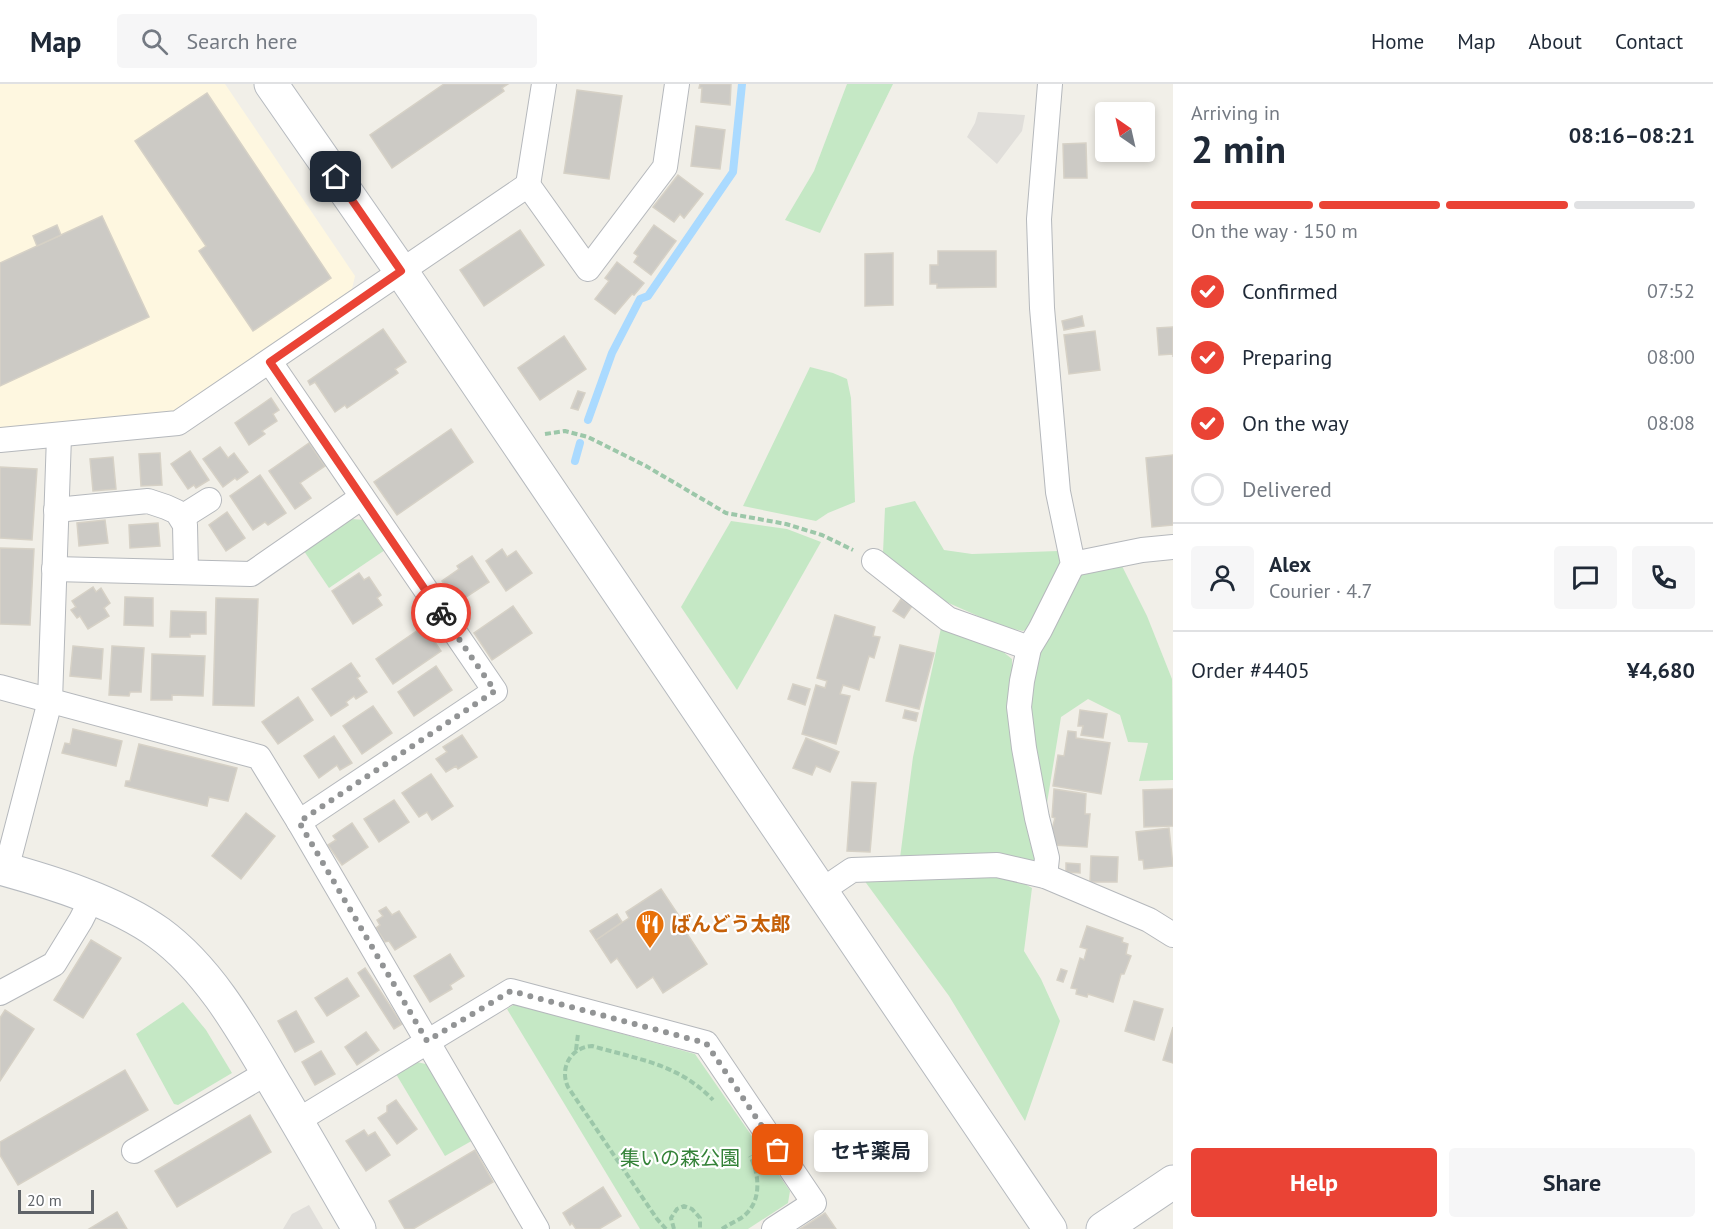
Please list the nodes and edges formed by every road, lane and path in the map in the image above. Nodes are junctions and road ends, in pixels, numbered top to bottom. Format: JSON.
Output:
{"nodes":[{"id":1,"x":271,"y":84,"type":"edge"},
{"id":2,"x":544,"y":84,"type":"edge"},
{"id":3,"x":677,"y":84,"type":"edge"},
{"id":4,"x":1050,"y":84,"type":"edge"},
{"id":5,"x":528,"y":185,"type":"junction"},
{"id":6,"x":401,"y":271,"type":"junction"},
{"id":7,"x":270,"y":362,"type":"junction"},
{"id":8,"x":59,"y":436,"type":"junction"},
{"id":9,"x":0,"y":440,"type":"edge"},
{"id":10,"x":521,"y":448,"type":"junction"},
{"id":11,"x":362,"y":497,"type":"junction"},
{"id":12,"x":209,"y":500,"type":"dead end"},
{"id":13,"x":56,"y":510,"type":"junction"},
{"id":14,"x":182,"y":518,"type":"junction"},
{"id":15,"x":1173,"y":547,"type":"edge"},
{"id":16,"x":874,"y":561,"type":"joint"},
{"id":17,"x":1072,"y":564,"type":"junction"},
{"id":18,"x":54,"y":569,"type":"junction"},
{"id":19,"x":186,"y":572,"type":"junction"},
{"id":20,"x":1029,"y":648,"type":"junction"},
{"id":21,"x":0,"y":687,"type":"edge"},
{"id":22,"x":50,"y":701,"type":"junction"},
{"id":23,"x":299,"y":822,"type":"junction"},
{"id":24,"x":3,"y":869,"type":"edge"},
{"id":25,"x":1045,"y":876,"type":"junction"},
{"id":26,"x":821,"y":891,"type":"junction"},
{"id":27,"x":92,"y":898,"type":"junction"},
{"id":28,"x":1173,"y":935,"type":"edge"},
{"id":29,"x":0,"y":993,"type":"edge"},
{"id":30,"x":427,"y":1041,"type":"junction"},
{"id":31,"x":268,"y":1072,"type":"junction"},
{"id":32,"x":716,"y":1104,"type":"dead end"},
{"id":33,"x":297,"y":1121,"type":"junction"},
{"id":34,"x":134,"y":1150,"type":"dead end"},
{"id":35,"x":749,"y":1154,"type":"dead end"},
{"id":36,"x":1173,"y":1182,"type":"edge"},
{"id":37,"x":359,"y":1229,"type":"edge"},
{"id":38,"x":537,"y":1229,"type":"edge"},
{"id":39,"x":666,"y":1229,"type":"edge"},
{"id":40,"x":674,"y":1229,"type":"edge"},
{"id":41,"x":700,"y":1229,"type":"edge"},
{"id":42,"x":722,"y":1229,"type":"edge"},
{"id":43,"x":774,"y":1229,"type":"edge"},
{"id":44,"x":1050,"y":1229,"type":"edge"},
{"id":45,"x":1103,"y":1229,"type":"edge"}],
"edges":[{"from":1,"to":6,"type":"street"},
{"from":2,"to":5,"type":"street"},
{"from":3,"to":5,"type":"street"},
{"from":4,"to":17,"type":"street"},
{"from":5,"to":6,"type":"street"},
{"from":6,"to":7,"type":"street"},
{"from":6,"to":10,"type":"street"},
{"from":7,"to":8,"type":"street"},
{"from":7,"to":11,"type":"street"},
{"from":8,"to":9,"type":"street"},
{"from":8,"to":13,"type":"street"},
{"from":10,"to":16,"type":"path"},
{"from":10,"to":26,"type":"street"},
{"from":11,"to":19,"type":"street"},
{"from":11,"to":23,"type":"street"},
{"from":12,"to":14,"type":"street"},
{"from":13,"to":14,"type":"street"},
{"from":13,"to":18,"type":"street"},
{"from":14,"to":19,"type":"street"},
{"from":15,"to":17,"type":"street"},
{"from":16,"to":20,"type":"street"},
{"from":17,"to":20,"type":"street"},
{"from":18,"to":19,"type":"street"},
{"from":18,"to":22,"type":"street"},
{"from":20,"to":25,"type":"street"},
{"from":21,"to":22,"type":"street"},
{"from":22,"to":23,"type":"street"},
{"from":22,"to":24,"type":"street"},
{"from":23,"to":30,"type":"street"},
{"from":24,"to":27,"type":"street"},
{"from":25,"to":26,"type":"street"},
{"from":25,"to":28,"type":"street"},
{"from":26,"to":44,"type":"street"},
{"from":27,"to":29,"type":"street"},
{"from":27,"to":31,"type":"street"},
{"from":30,"to":33,"type":"street"},
{"from":30,"to":38,"type":"street"},
{"from":30,"to":43,"type":"street"},
{"from":31,"to":33,"type":"street"},
{"from":31,"to":34,"type":"street"},
{"from":32,"to":39,"type":"path"},
{"from":33,"to":37,"type":"street"},
{"from":35,"to":42,"type":"path"},
{"from":36,"to":45,"type":"street"},
{"from":40,"to":41,"type":"path"}]}
